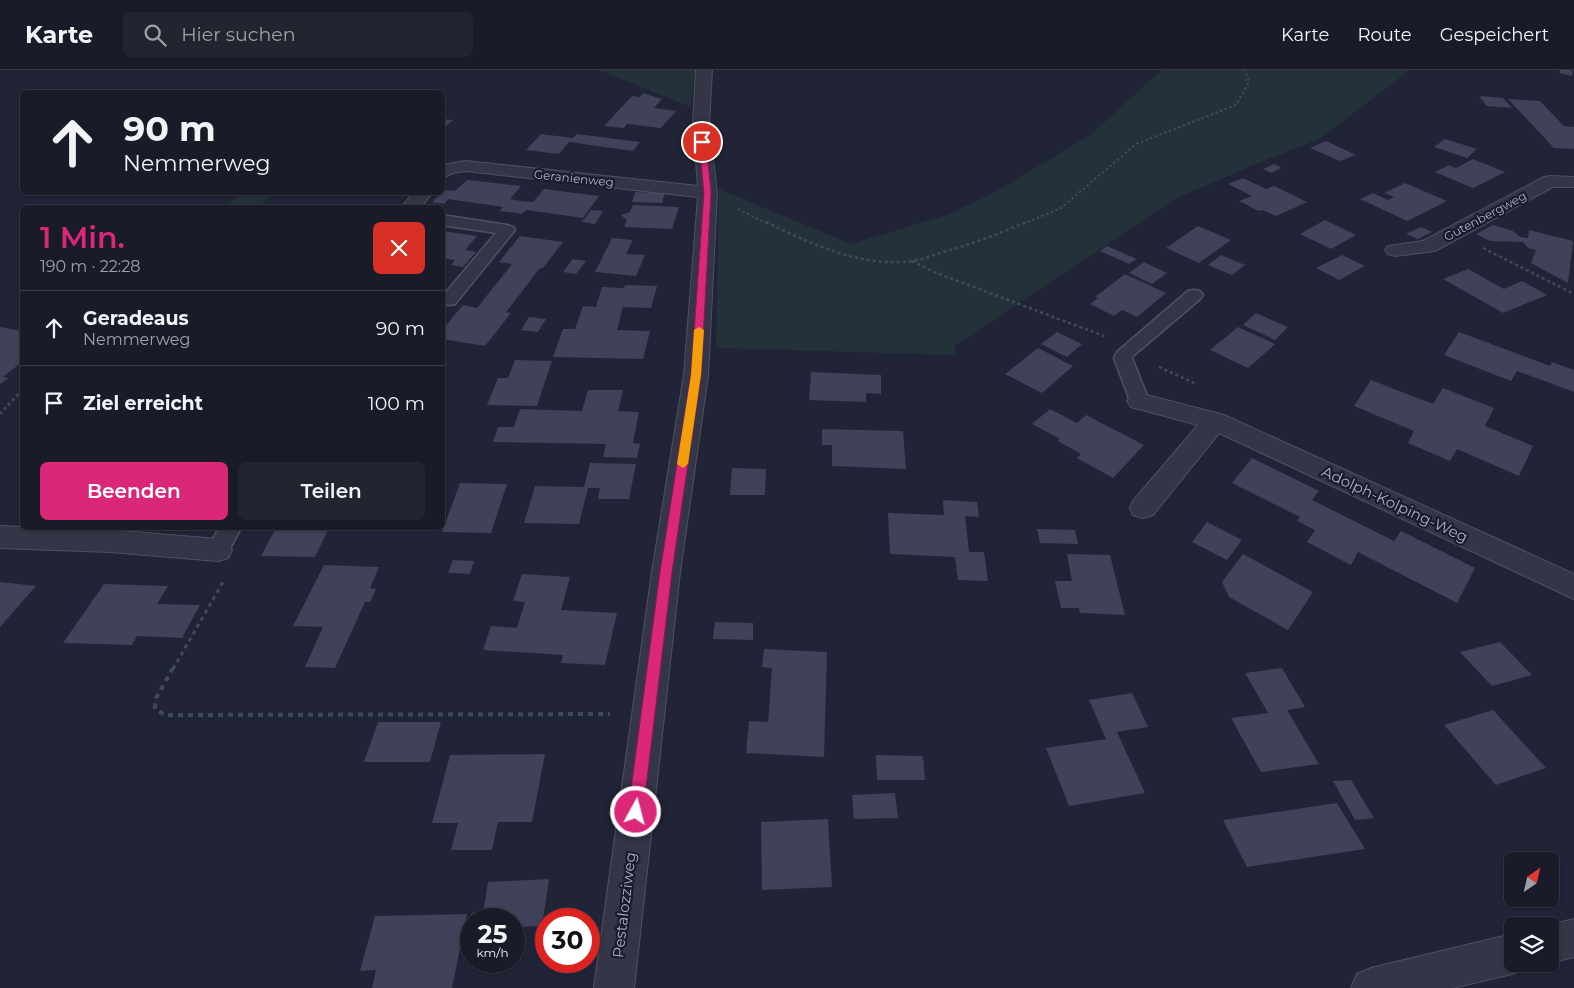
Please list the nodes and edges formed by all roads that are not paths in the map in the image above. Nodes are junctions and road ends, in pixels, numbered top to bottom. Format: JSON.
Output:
{"nodes":[{"id":1,"x":704,"y":70,"type":"edge"},
{"id":2,"x":445,"y":171,"type":"edge"},
{"id":3,"x":1574,"y":182,"type":"edge"},
{"id":4,"x":708,"y":193,"type":"junction"},
{"id":5,"x":421,"y":195,"type":"edge"},
{"id":6,"x":413,"y":205,"type":"edge"},
{"id":7,"x":445,"y":220,"type":"edge"},
{"id":8,"x":1395,"y":250,"type":"dead end"},
{"id":9,"x":1194,"y":295,"type":"dead end"},
{"id":10,"x":448,"y":300,"type":"dead end"},
{"id":11,"x":1139,"y":401,"type":"joint"},
{"id":12,"x":1215,"y":421,"type":"junction"},
{"id":13,"x":1143,"y":508,"type":"dead end"},
{"id":14,"x":115,"y":534,"type":"edge"},
{"id":15,"x":0,"y":537,"type":"edge"},
{"id":16,"x":224,"y":539,"type":"edge"},
{"id":17,"x":1574,"y":587,"type":"edge"},
{"id":18,"x":1574,"y":938,"type":"edge"},
{"id":19,"x":1559,"y":942,"type":"edge"},
{"id":20,"x":1504,"y":956,"type":"edge"},
{"id":21,"x":614,"y":988,"type":"edge"},
{"id":22,"x":1371,"y":988,"type":"edge"}],
"edges":[{"from":1,"to":4,"type":"street","name":"Pestalozziweg"},
{"from":2,"to":4,"type":"street","name":"Geranienweg"},
{"from":3,"to":8,"type":"street","name":"Gutenbergweg"},
{"from":4,"to":21,"type":"street","name":"Pestalozziweg"},
{"from":5,"to":6,"type":"street"},
{"from":7,"to":10,"type":"lane"},
{"from":9,"to":11,"type":"lane","name":"Adolph-Kolping-Weg"},
{"from":11,"to":12,"type":"street","name":"Adolph-Kolping-Weg"},
{"from":12,"to":13,"type":"street"},
{"from":12,"to":17,"type":"street","name":"Adolph-Kolping-Weg"},
{"from":14,"to":15,"type":"street"},
{"from":14,"to":16,"type":"street"},
{"from":18,"to":19,"type":"street"},
{"from":20,"to":22,"type":"street"}]}
